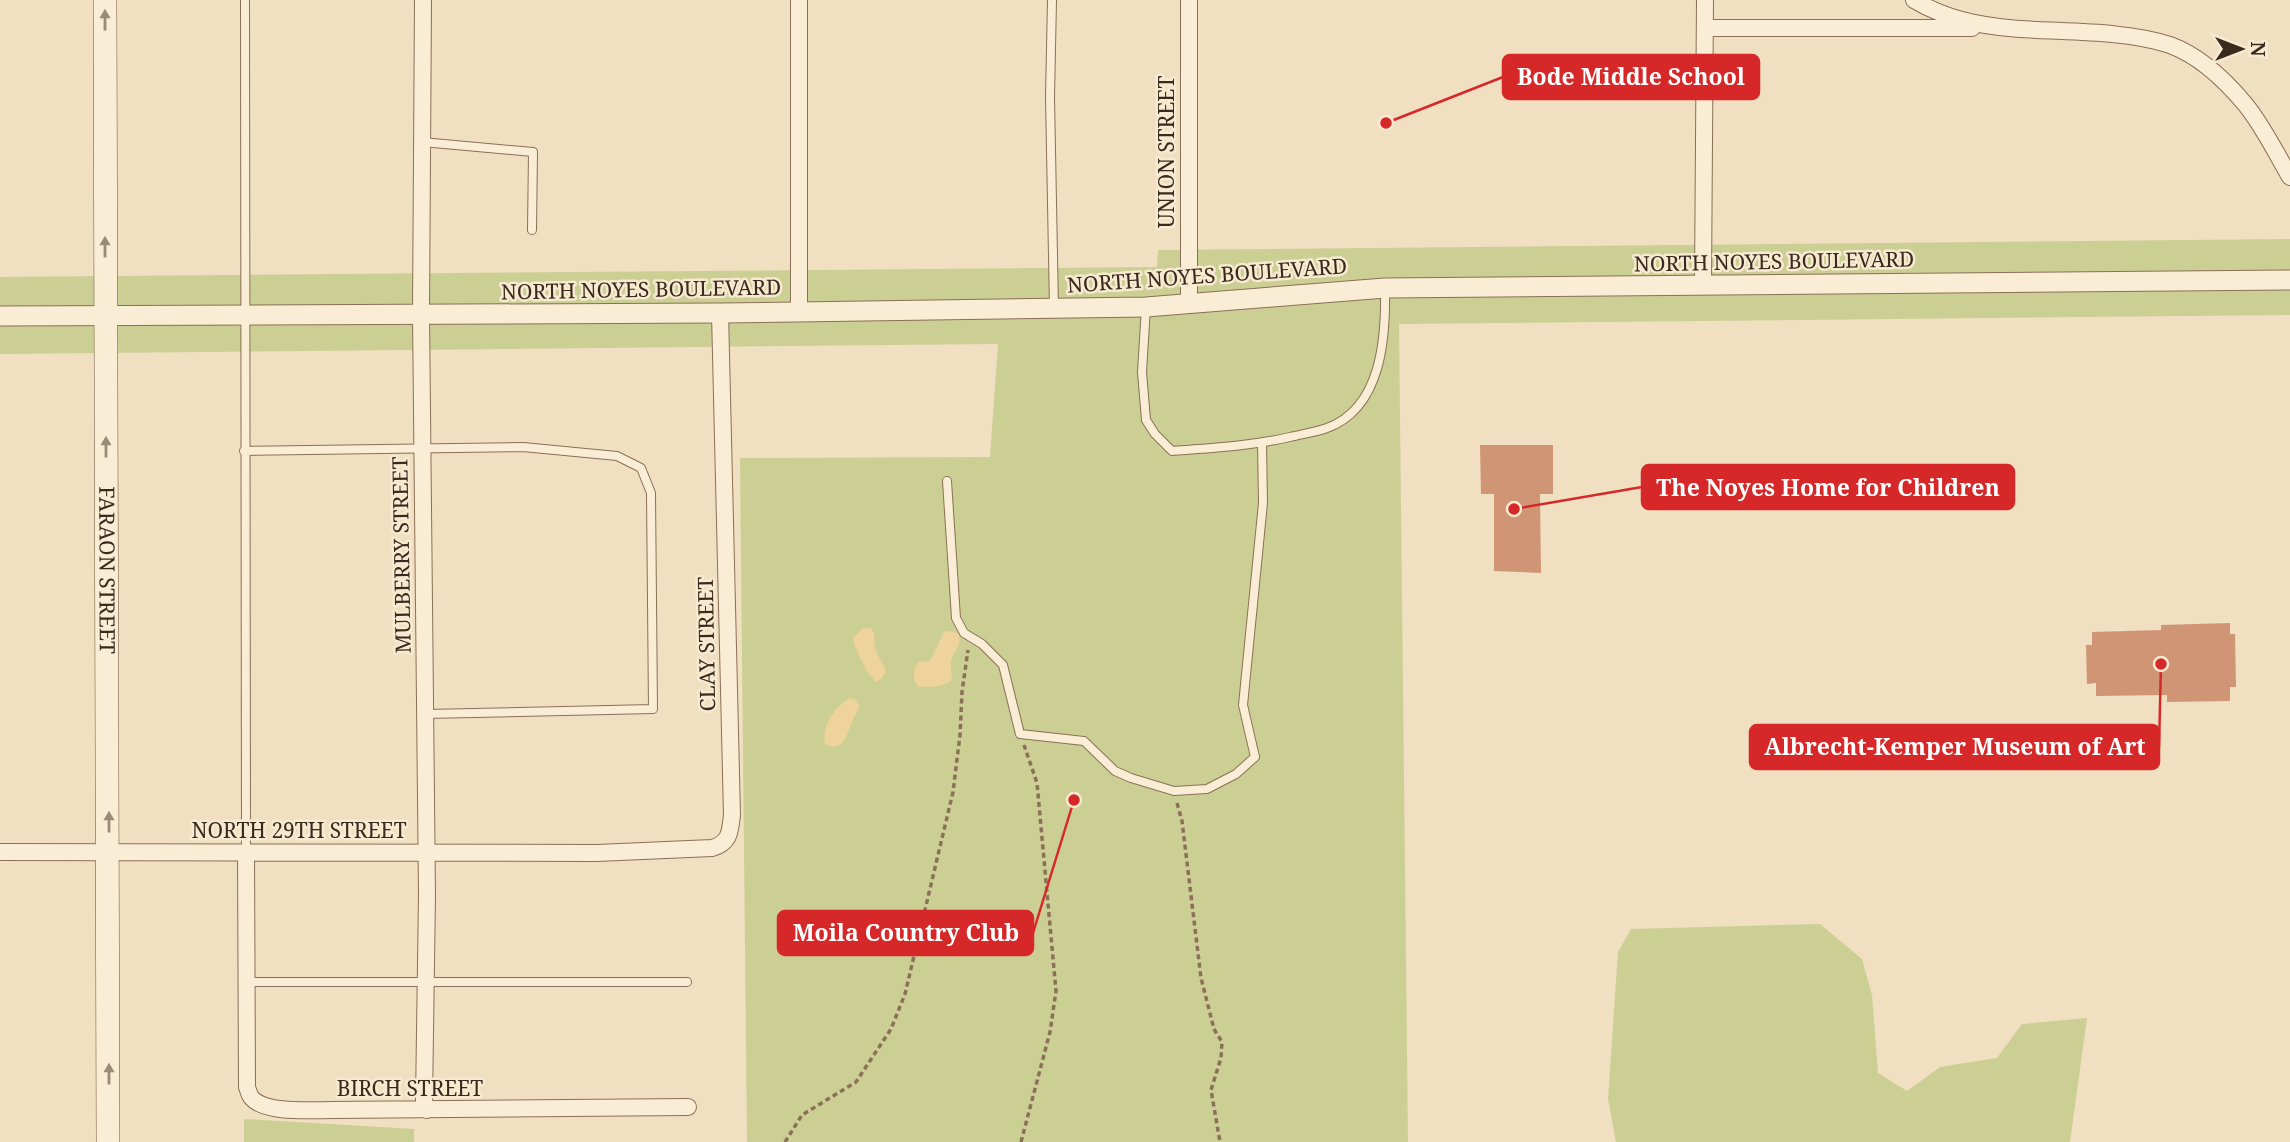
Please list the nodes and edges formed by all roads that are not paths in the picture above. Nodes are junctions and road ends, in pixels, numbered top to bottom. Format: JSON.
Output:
{"nodes":[{"id":1,"x":104,"y":0,"type":"edge"},
{"id":2,"x":244,"y":0,"type":"edge"},
{"id":3,"x":423,"y":0,"type":"edge"},
{"id":4,"x":799,"y":0,"type":"edge"},
{"id":5,"x":1052,"y":0,"type":"edge"},
{"id":6,"x":1189,"y":0,"type":"edge"},
{"id":7,"x":1705,"y":0,"type":"edge"},
{"id":8,"x":1914,"y":0,"type":"edge"},
{"id":9,"x":1705,"y":28,"type":"junction"},
{"id":10,"x":1993,"y":28,"type":"junction"},
{"id":11,"x":422,"y":142,"type":"junction"},
{"id":12,"x":2290,"y":177,"type":"edge"},
{"id":13,"x":532,"y":230,"type":"dead end"},
{"id":14,"x":2290,"y":280,"type":"edge"},
{"id":15,"x":1703,"y":284,"type":"junction"},
{"id":16,"x":1385,"y":288,"type":"junction"},
{"id":17,"x":1189,"y":304,"type":"junction"},
{"id":18,"x":1146,"y":307,"type":"junction"},
{"id":19,"x":1054,"y":308,"type":"junction"},
{"id":20,"x":799,"y":311,"type":"junction"},
{"id":21,"x":720,"y":313,"type":"junction"},
{"id":22,"x":421,"y":314,"type":"junction"},
{"id":23,"x":0,"y":316,"type":"edge"},
{"id":24,"x":104,"y":316,"type":"junction"},
{"id":25,"x":244,"y":316,"type":"junction"},
{"id":26,"x":1262,"y":443,"type":"junction"},
{"id":27,"x":422,"y":448,"type":"junction"},
{"id":28,"x":244,"y":450,"type":"junction"},
{"id":29,"x":947,"y":481,"type":"dead end"},
{"id":30,"x":425,"y":714,"type":"junction"},
{"id":31,"x":0,"y":852,"type":"edge"},
{"id":32,"x":109,"y":852,"type":"junction"},
{"id":33,"x":246,"y":852,"type":"junction"},
{"id":34,"x":426,"y":853,"type":"junction"},
{"id":35,"x":597,"y":853,"type":"joint"},
{"id":36,"x":246,"y":982,"type":"junction"},
{"id":37,"x":687,"y":982,"type":"dead end"},
{"id":38,"x":426,"y":983,"type":"junction"},
{"id":39,"x":688,"y":1107,"type":"dead end"},
{"id":40,"x":427,"y":1110,"type":"junction"},
{"id":41,"x":108,"y":1142,"type":"edge"}],
"edges":[{"from":24,"to":1,"type":"main road","name":"FARAON STREET","one_way":true},
{"from":2,"to":25,"type":"lane"},
{"from":3,"to":11,"type":"street","name":"MULBERRY STREET"},
{"from":4,"to":20,"type":"street"},
{"from":5,"to":19,"type":"lane"},
{"from":6,"to":17,"type":"street","name":"UNION STREET"},
{"from":7,"to":9,"type":"street"},
{"from":8,"to":10,"type":"street"},
{"from":9,"to":10,"type":"street"},
{"from":9,"to":15,"type":"street"},
{"from":10,"to":12,"type":"street"},
{"from":11,"to":13,"type":"lane"},
{"from":11,"to":22,"type":"street","name":"MULBERRY STREET"},
{"from":14,"to":15,"type":"street","name":"NORTH NOYES BOULEVARD"},
{"from":15,"to":16,"type":"street","name":"NORTH NOYES BOULEVARD"},
{"from":16,"to":17,"type":"street","name":"NORTH NOYES BOULEVARD"},
{"from":16,"to":26,"type":"lane"},
{"from":17,"to":18,"type":"street","name":"NORTH NOYES BOULEVARD"},
{"from":18,"to":19,"type":"street","name":"NORTH NOYES BOULEVARD"},
{"from":18,"to":26,"type":"lane"},
{"from":19,"to":20,"type":"street","name":"NORTH NOYES BOULEVARD"},
{"from":20,"to":21,"type":"street","name":"NORTH NOYES BOULEVARD"},
{"from":21,"to":22,"type":"street","name":"NORTH NOYES BOULEVARD"},
{"from":21,"to":35,"type":"street","name":"CLAY STREET"},
{"from":22,"to":25,"type":"street","name":"NORTH NOYES BOULEVARD"},
{"from":22,"to":27,"type":"street","name":"MULBERRY STREET"},
{"from":23,"to":24,"type":"street","name":"NORTH NOYES BOULEVARD"},
{"from":24,"to":25,"type":"street","name":"NORTH NOYES BOULEVARD"},
{"from":32,"to":24,"type":"main road","name":"FARAON STREET","one_way":true},
{"from":25,"to":28,"type":"lane"},
{"from":26,"to":29,"type":"lane"},
{"from":27,"to":28,"type":"lane"},
{"from":27,"to":30,"type":"street","name":"MULBERRY STREET"},
{"from":27,"to":30,"type":"lane"},
{"from":28,"to":33,"type":"lane"},
{"from":30,"to":34,"type":"street","name":"MULBERRY STREET"},
{"from":31,"to":32,"type":"street","name":"NORTH 29TH STREET"},
{"from":32,"to":33,"type":"street","name":"NORTH 29TH STREET"},
{"from":41,"to":32,"type":"main road","name":"FARAON STREET","one_way":true},
{"from":33,"to":34,"type":"street","name":"NORTH 29TH STREET"},
{"from":33,"to":36,"type":"street","name":"BIRCH STREET"},
{"from":34,"to":35,"type":"street","name":"NORTH 29TH STREET"},
{"from":34,"to":38,"type":"street","name":"MULBERRY STREET"},
{"from":36,"to":38,"type":"lane"},
{"from":36,"to":40,"type":"street","name":"BIRCH STREET"},
{"from":37,"to":38,"type":"lane"},
{"from":38,"to":40,"type":"street","name":"MULBERRY STREET"},
{"from":39,"to":40,"type":"street","name":"BIRCH STREET"}]}
